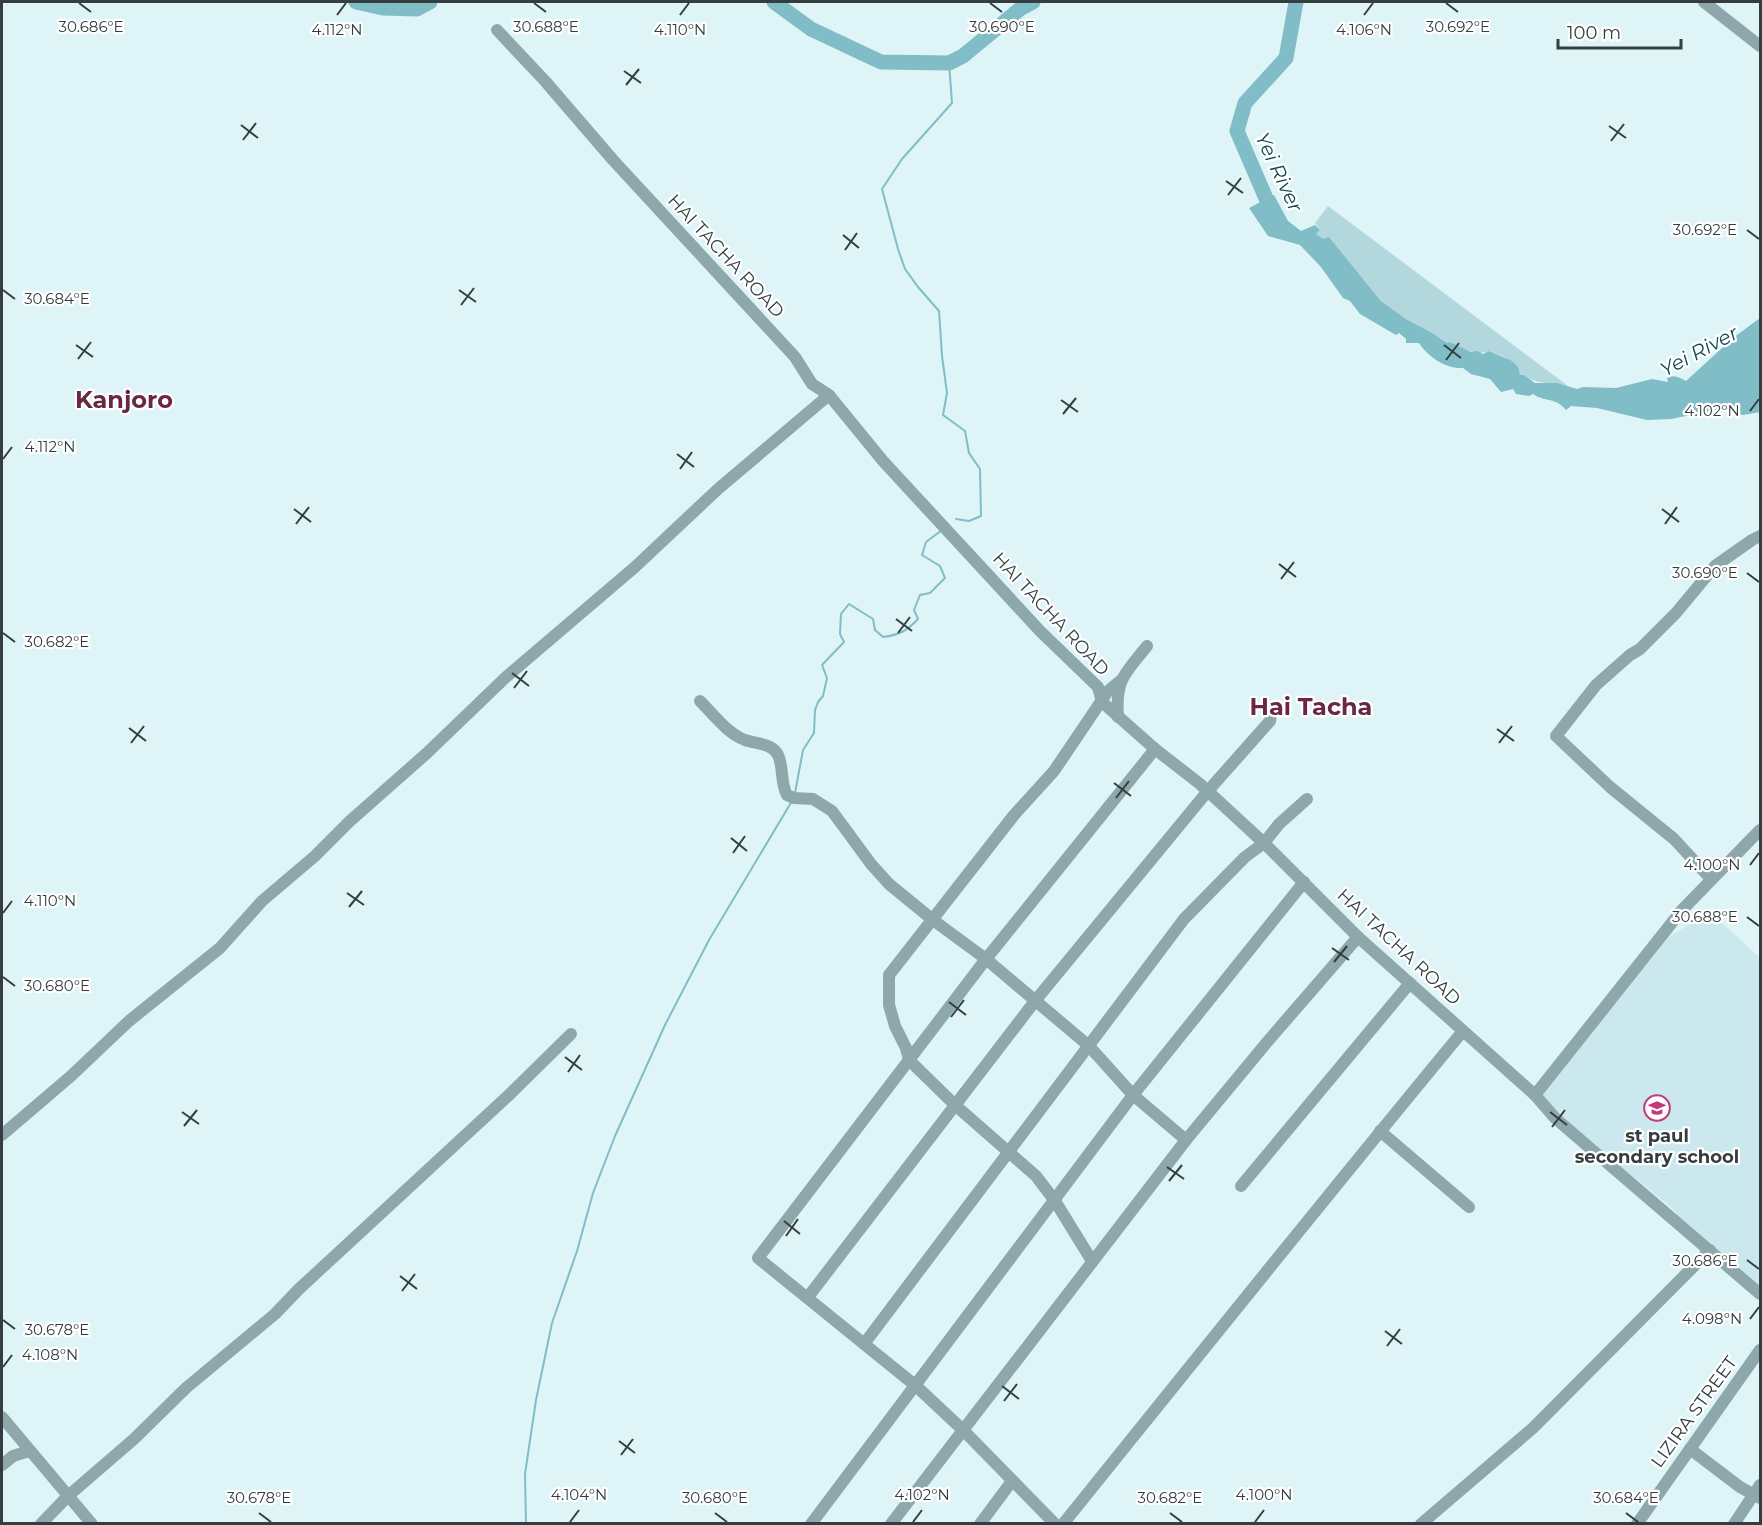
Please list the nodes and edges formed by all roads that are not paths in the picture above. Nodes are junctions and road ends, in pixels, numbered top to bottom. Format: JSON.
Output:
{"nodes":[{"id":1,"x":1704,"y":2,"type":"edge"},
{"id":2,"x":497,"y":30,"type":"dead end"},
{"id":3,"x":1761,"y":46,"type":"edge"},
{"id":4,"x":829,"y":394,"type":"junction"},
{"id":5,"x":1761,"y":536,"type":"edge"},
{"id":6,"x":1147,"y":646,"type":"dead end"},
{"id":7,"x":1120,"y":681,"type":"junction"},
{"id":8,"x":700,"y":701,"type":"dead end"},
{"id":9,"x":1102,"y":702,"type":"junction"},
{"id":10,"x":1272,"y":708,"type":"dead end"},
{"id":11,"x":1118,"y":717,"type":"junction"},
{"id":12,"x":1155,"y":749,"type":"junction"},
{"id":13,"x":1207,"y":792,"type":"junction"},
{"id":14,"x":1307,"y":800,"type":"dead end"},
{"id":15,"x":1761,"y":830,"type":"edge"},
{"id":16,"x":1264,"y":843,"type":"junction"},
{"id":17,"x":1711,"y":879,"type":"junction"},
{"id":18,"x":1304,"y":882,"type":"junction"},
{"id":19,"x":933,"y":920,"type":"junction"},
{"id":20,"x":1358,"y":937,"type":"junction"},
{"id":21,"x":986,"y":959,"type":"junction"},
{"id":22,"x":1410,"y":983,"type":"junction"},
{"id":23,"x":1035,"y":1001,"type":"junction"},
{"id":24,"x":1463,"y":1031,"type":"junction"},
{"id":25,"x":571,"y":1034,"type":"dead end"},
{"id":26,"x":1089,"y":1046,"type":"junction"},
{"id":27,"x":909,"y":1060,"type":"junction"},
{"id":28,"x":1133,"y":1095,"type":"junction"},
{"id":29,"x":1535,"y":1095,"type":"junction"},
{"id":30,"x":955,"y":1105,"type":"junction"},
{"id":31,"x":1380,"y":1131,"type":"junction"},
{"id":32,"x":2,"y":1135,"type":"edge"},
{"id":33,"x":1186,"y":1140,"type":"junction"},
{"id":34,"x":1009,"y":1153,"type":"junction"},
{"id":35,"x":1241,"y":1186,"type":"dead end"},
{"id":36,"x":1055,"y":1201,"type":"junction"},
{"id":37,"x":1469,"y":1207,"type":"dead end"},
{"id":38,"x":1710,"y":1250,"type":"junction"},
{"id":39,"x":1092,"y":1261,"type":"junction"},
{"id":40,"x":1761,"y":1294,"type":"edge"},
{"id":41,"x":808,"y":1298,"type":"junction"},
{"id":42,"x":864,"y":1344,"type":"junction"},
{"id":43,"x":1761,"y":1350,"type":"edge"},
{"id":44,"x":916,"y":1386,"type":"junction"},
{"id":45,"x":2,"y":1417,"type":"edge"},
{"id":46,"x":963,"y":1430,"type":"junction"},
{"id":47,"x":1690,"y":1449,"type":"junction"},
{"id":48,"x":29,"y":1451,"type":"junction"},
{"id":49,"x":2,"y":1465,"type":"edge"},
{"id":50,"x":1012,"y":1481,"type":"junction"},
{"id":51,"x":1758,"y":1492,"type":"edge"},
{"id":52,"x":68,"y":1496,"type":"junction"},
{"id":53,"x":41,"y":1524,"type":"edge"},
{"id":54,"x":92,"y":1524,"type":"edge"},
{"id":55,"x":810,"y":1524,"type":"edge"},
{"id":56,"x":891,"y":1524,"type":"edge"},
{"id":57,"x":980,"y":1524,"type":"edge"},
{"id":58,"x":1055,"y":1524,"type":"edge"},
{"id":59,"x":1063,"y":1524,"type":"edge"},
{"id":60,"x":1421,"y":1524,"type":"edge"},
{"id":61,"x":1637,"y":1524,"type":"edge"},
{"id":62,"x":1734,"y":1524,"type":"edge"}],
"edges":[{"from":1,"to":3,"type":"street"},
{"from":2,"to":4,"type":"street","name":"HAI TACHA ROAD"},
{"from":4,"to":9,"type":"street","name":"HAI TACHA ROAD"},
{"from":4,"to":32,"type":"street"},
{"from":5,"to":17,"type":"street"},
{"from":6,"to":7,"type":"street"},
{"from":7,"to":9,"type":"street"},
{"from":7,"to":11,"type":"street"},
{"from":8,"to":19,"type":"street"},
{"from":9,"to":11,"type":"street","name":"HAI TACHA ROAD"},
{"from":9,"to":19,"type":"street"},
{"from":10,"to":13,"type":"street"},
{"from":11,"to":12,"type":"street","name":"HAI TACHA ROAD"},
{"from":12,"to":13,"type":"street","name":"HAI TACHA ROAD"},
{"from":12,"to":21,"type":"street"},
{"from":13,"to":16,"type":"street","name":"HAI TACHA ROAD"},
{"from":13,"to":23,"type":"street"},
{"from":14,"to":16,"type":"street"},
{"from":15,"to":17,"type":"street"},
{"from":16,"to":18,"type":"street","name":"HAI TACHA ROAD"},
{"from":16,"to":26,"type":"street"},
{"from":17,"to":29,"type":"street"},
{"from":18,"to":20,"type":"street","name":"HAI TACHA ROAD"},
{"from":18,"to":28,"type":"street"},
{"from":19,"to":21,"type":"street"},
{"from":19,"to":27,"type":"street"},
{"from":20,"to":22,"type":"street","name":"HAI TACHA ROAD"},
{"from":20,"to":33,"type":"street"},
{"from":21,"to":23,"type":"street"},
{"from":21,"to":27,"type":"street"},
{"from":22,"to":24,"type":"street","name":"HAI TACHA ROAD"},
{"from":22,"to":35,"type":"street"},
{"from":23,"to":26,"type":"street"},
{"from":23,"to":30,"type":"street"},
{"from":24,"to":29,"type":"street","name":"HAI TACHA ROAD"},
{"from":24,"to":31,"type":"street"},
{"from":25,"to":52,"type":"street"},
{"from":26,"to":28,"type":"street"},
{"from":26,"to":34,"type":"street"},
{"from":27,"to":30,"type":"street"},
{"from":27,"to":41,"type":"street"},
{"from":28,"to":33,"type":"street"},
{"from":28,"to":36,"type":"street"},
{"from":29,"to":38,"type":"street","name":"HAI TACHA ROAD"},
{"from":30,"to":34,"type":"street"},
{"from":30,"to":41,"type":"street"},
{"from":31,"to":37,"type":"street"},
{"from":31,"to":59,"type":"street"},
{"from":33,"to":39,"type":"street"},
{"from":34,"to":36,"type":"street"},
{"from":34,"to":42,"type":"street"},
{"from":36,"to":39,"type":"street"},
{"from":36,"to":44,"type":"street"},
{"from":38,"to":40,"type":"street","name":"HAI TACHA ROAD"},
{"from":38,"to":60,"type":"street"},
{"from":39,"to":46,"type":"street"},
{"from":41,"to":42,"type":"street"},
{"from":42,"to":44,"type":"street"},
{"from":43,"to":47,"type":"street","name":"LIZIRA STREET"},
{"from":44,"to":46,"type":"street"},
{"from":44,"to":55,"type":"street"},
{"from":45,"to":48,"type":"street"},
{"from":46,"to":50,"type":"street"},
{"from":46,"to":56,"type":"street"},
{"from":47,"to":51,"type":"street"},
{"from":47,"to":61,"type":"street","name":"LIZIRA STREET"},
{"from":48,"to":49,"type":"street"},
{"from":48,"to":52,"type":"street"},
{"from":50,"to":57,"type":"street"},
{"from":50,"to":58,"type":"street"},
{"from":51,"to":62,"type":"street"},
{"from":52,"to":53,"type":"street"},
{"from":52,"to":54,"type":"street"}]}
